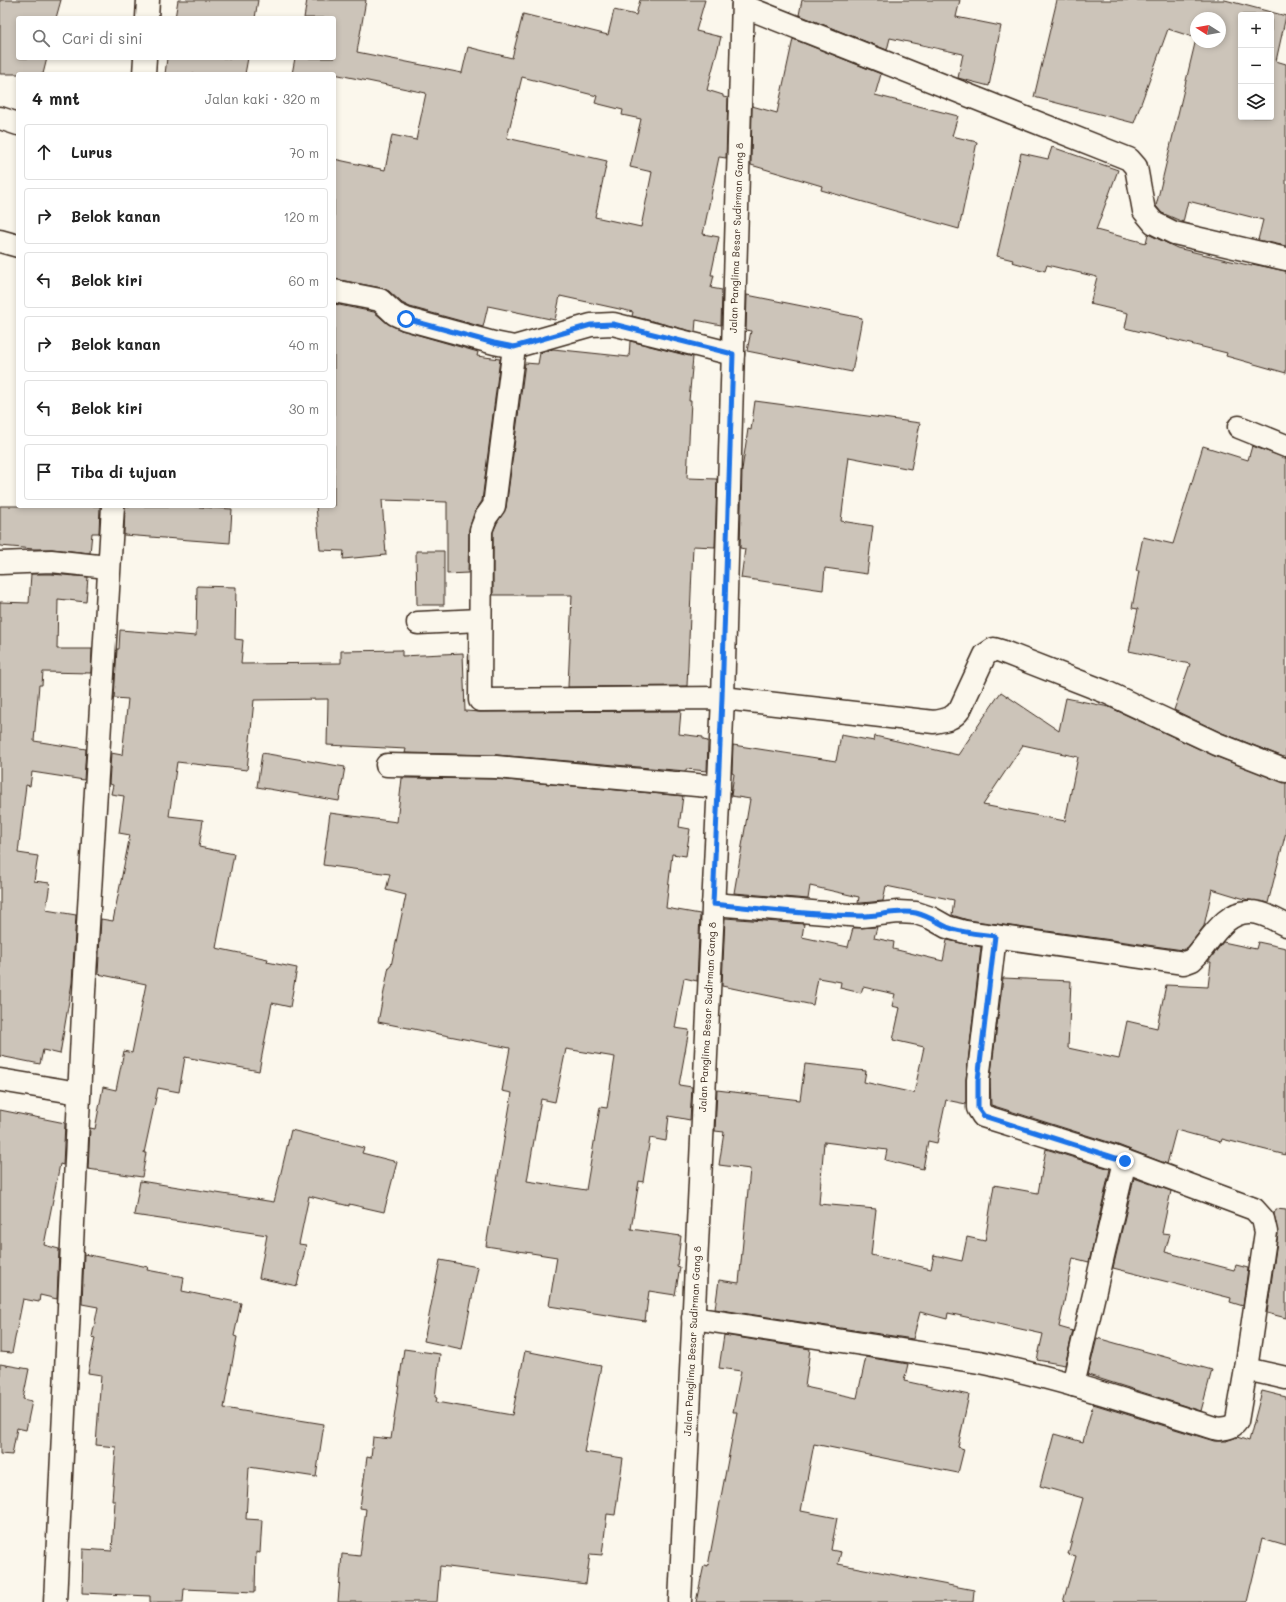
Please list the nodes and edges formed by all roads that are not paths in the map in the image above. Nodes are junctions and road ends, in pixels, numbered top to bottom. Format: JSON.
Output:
{"nodes":[{"id":1,"x":148,"y":0,"type":"edge"},
{"id":2,"x":743,"y":3,"type":"edge"},
{"id":3,"x":147,"y":16,"type":"edge"},
{"id":4,"x":145,"y":60,"type":"edge"},
{"id":5,"x":144,"y":72,"type":"edge"},
{"id":6,"x":0,"y":118,"type":"edge"},
{"id":7,"x":16,"y":123,"type":"edge"},
{"id":8,"x":0,"y":241,"type":"edge"},
{"id":9,"x":16,"y":245,"type":"edge"},
{"id":10,"x":1286,"y":259,"type":"edge"},
{"id":11,"x":336,"y":291,"type":"edge"},
{"id":12,"x":514,"y":347,"type":"junction"},
{"id":13,"x":733,"y":354,"type":"junction"},
{"id":14,"x":1239,"y":427,"type":"dead end"},
{"id":15,"x":1286,"y":446,"type":"edge"},
{"id":16,"x":113,"y":508,"type":"edge"},
{"id":17,"x":0,"y":563,"type":"edge"},
{"id":18,"x":108,"y":567,"type":"junction"},
{"id":19,"x":480,"y":620,"type":"junction"},
{"id":20,"x":418,"y":623,"type":"dead end"},
{"id":21,"x":722,"y":698,"type":"junction"},
{"id":22,"x":387,"y":765,"type":"dead end"},
{"id":23,"x":1286,"y":771,"type":"edge"},
{"id":24,"x":719,"y":787,"type":"junction"},
{"id":25,"x":713,"y":904,"type":"junction"},
{"id":26,"x":1286,"y":926,"type":"edge"},
{"id":27,"x":995,"y":936,"type":"junction"},
{"id":28,"x":0,"y":1080,"type":"edge"},
{"id":29,"x":79,"y":1093,"type":"junction"},
{"id":30,"x":1125,"y":1161,"type":"junction"},
{"id":31,"x":693,"y":1318,"type":"junction"},
{"id":32,"x":1246,"y":1369,"type":"junction"},
{"id":33,"x":1286,"y":1378,"type":"edge"},
{"id":34,"x":1073,"y":1385,"type":"junction"},
{"id":35,"x":55,"y":1602,"type":"edge"},
{"id":36,"x":680,"y":1602,"type":"edge"}],
"edges":[{"from":1,"to":3,"type":"street"},
{"from":2,"to":10,"type":"street"},
{"from":2,"to":13,"type":"street","name":"Jalan Panglima Besar Sudirman Gang 8"},
{"from":4,"to":5,"type":"street"},
{"from":6,"to":7,"type":"street"},
{"from":8,"to":9,"type":"street"},
{"from":11,"to":12,"type":"street"},
{"from":12,"to":13,"type":"street"},
{"from":12,"to":19,"type":"street"},
{"from":13,"to":21,"type":"street","name":"Jalan Panglima Besar Sudirman Gang 8"},
{"from":14,"to":15,"type":"street"},
{"from":16,"to":18,"type":"street"},
{"from":17,"to":18,"type":"street"},
{"from":18,"to":29,"type":"street"},
{"from":19,"to":20,"type":"street"},
{"from":19,"to":21,"type":"street"},
{"from":21,"to":23,"type":"street"},
{"from":21,"to":24,"type":"street","name":"Jalan Panglima Besar Sudirman Gang 8"},
{"from":22,"to":24,"type":"street"},
{"from":24,"to":25,"type":"street","name":"Jalan Panglima Besar Sudirman Gang 8"},
{"from":25,"to":27,"type":"street"},
{"from":25,"to":31,"type":"street","name":"Jalan Panglima Besar Sudirman Gang 8"},
{"from":26,"to":27,"type":"street"},
{"from":27,"to":30,"type":"street"},
{"from":28,"to":29,"type":"street"},
{"from":29,"to":35,"type":"street"},
{"from":30,"to":32,"type":"street"},
{"from":30,"to":34,"type":"street"},
{"from":31,"to":34,"type":"street"},
{"from":31,"to":36,"type":"street","name":"Jalan Panglima Besar Sudirman Gang 8"},
{"from":32,"to":33,"type":"street"},
{"from":32,"to":34,"type":"street"}]}
